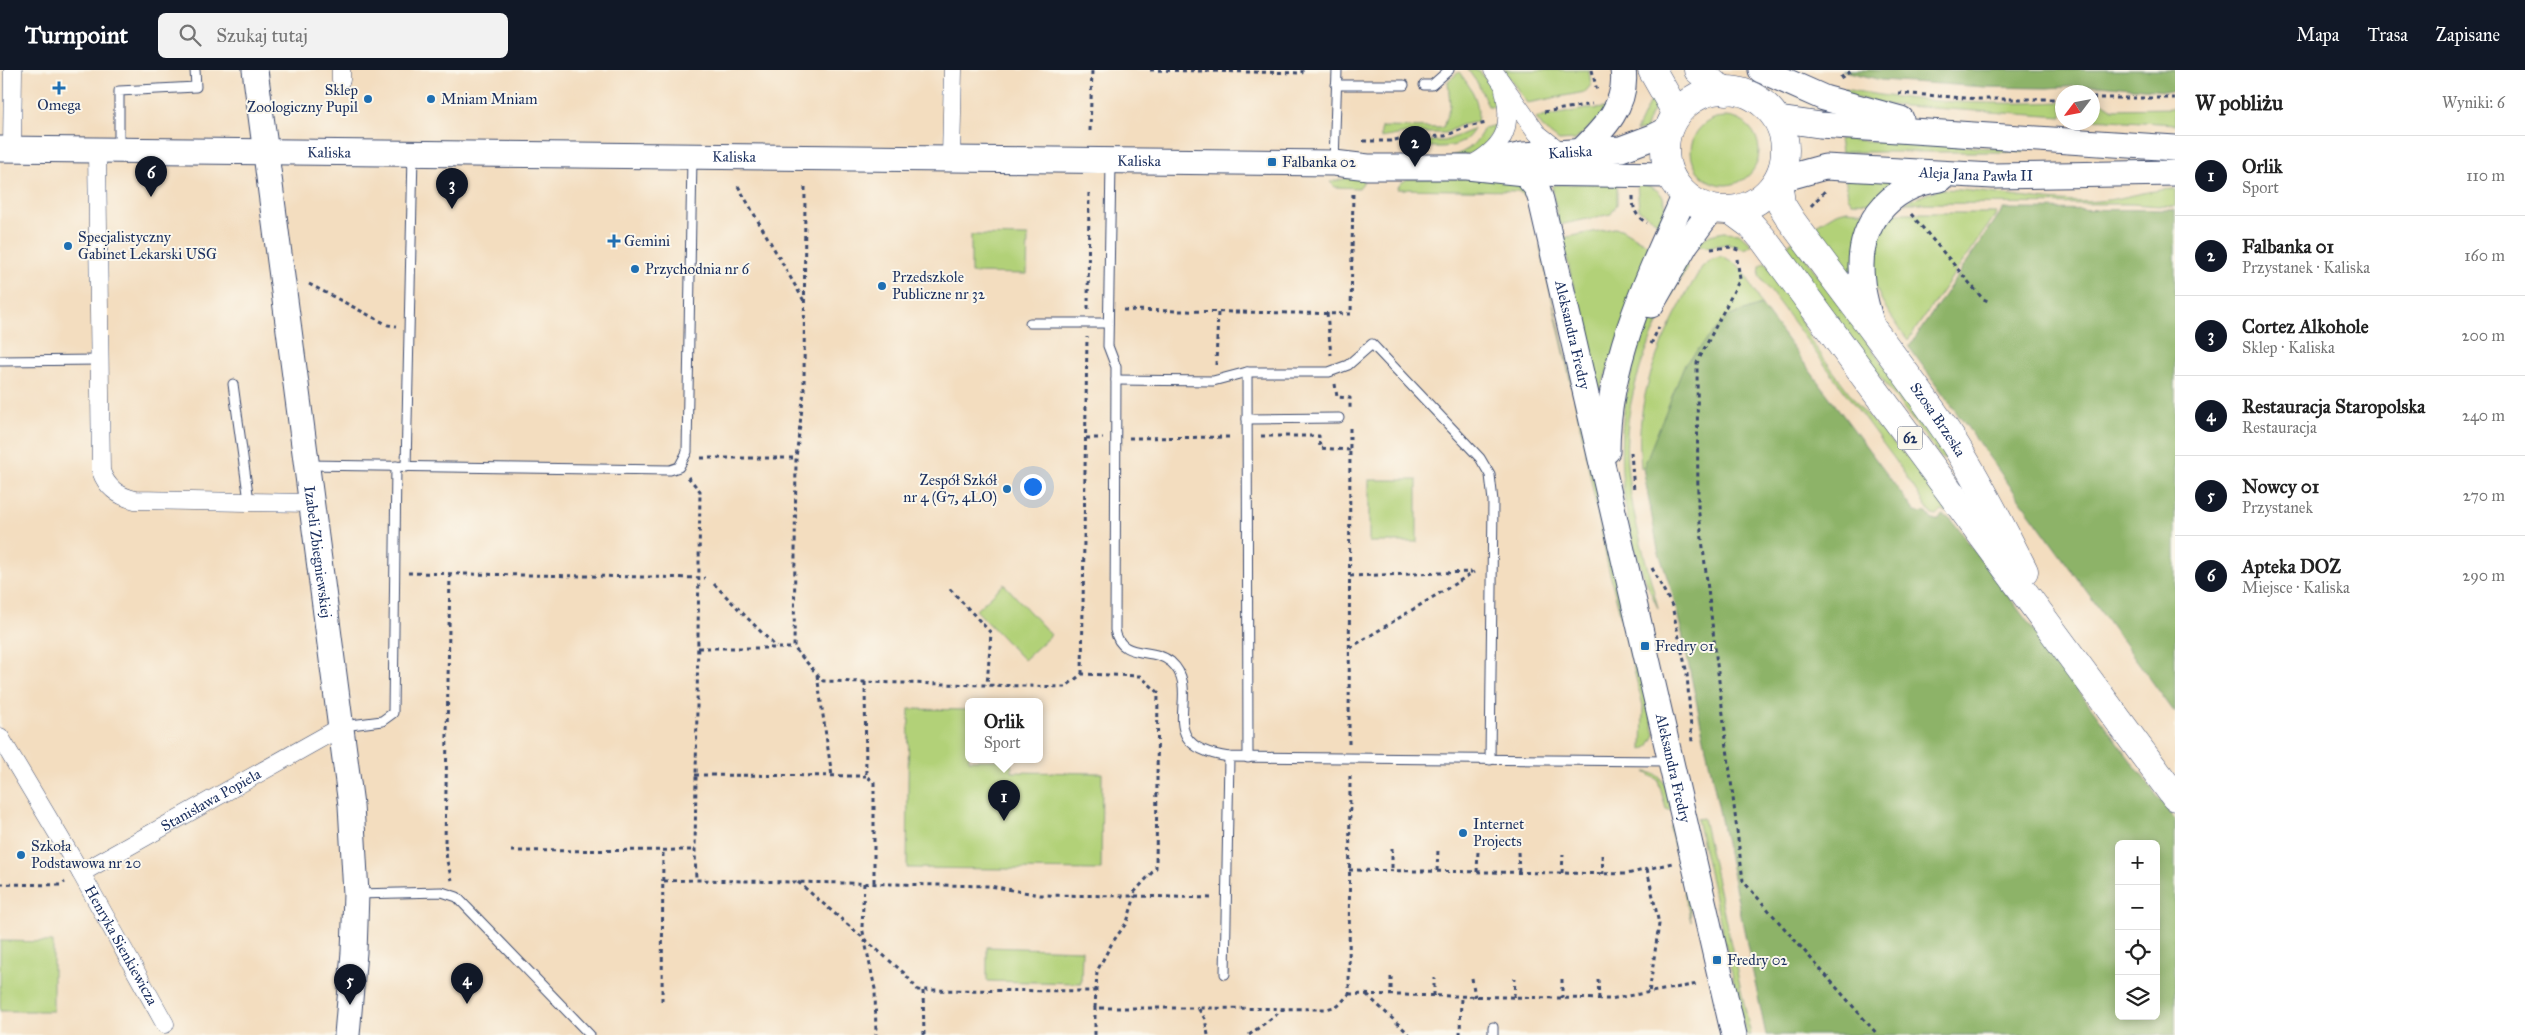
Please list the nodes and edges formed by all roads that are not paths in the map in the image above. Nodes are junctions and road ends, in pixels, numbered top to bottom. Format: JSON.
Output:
{"nodes":[{"id":1,"x":13,"y":70,"type":"edge"},
{"id":2,"x":195,"y":70,"type":"edge"},
{"id":3,"x":255,"y":70,"type":"edge"},
{"id":4,"x":953,"y":70,"type":"edge"},
{"id":5,"x":1337,"y":70,"type":"edge"},
{"id":6,"x":1449,"y":70,"type":"edge"},
{"id":7,"x":1624,"y":70,"type":"edge"},
{"id":8,"x":1652,"y":70,"type":"edge"},
{"id":9,"x":1698,"y":70,"type":"edge"},
{"id":10,"x":1761,"y":70,"type":"edge"},
{"id":11,"x":1498,"y":76,"type":"edge"},
{"id":12,"x":1336,"y":85,"type":"junction"},
{"id":13,"x":1404,"y":85,"type":"dead end"},
{"id":14,"x":1424,"y":85,"type":"dead end"},
{"id":15,"x":1727,"y":91,"type":"junction"},
{"id":16,"x":1517,"y":118,"type":"junction"},
{"id":17,"x":1777,"y":119,"type":"junction"},
{"id":18,"x":1673,"y":121,"type":"junction"},
{"id":19,"x":1997,"y":137,"type":"junction"},
{"id":20,"x":2175,"y":148,"type":"edge"},
{"id":21,"x":6,"y":149,"type":"edge"},
{"id":22,"x":108,"y":150,"type":"junction"},
{"id":23,"x":266,"y":152,"type":"junction"},
{"id":24,"x":413,"y":152,"type":"junction"},
{"id":25,"x":1335,"y":152,"type":"junction"},
{"id":26,"x":1571,"y":152,"type":"junction"},
{"id":27,"x":692,"y":156,"type":"junction"},
{"id":28,"x":951,"y":158,"type":"junction"},
{"id":29,"x":1111,"y":160,"type":"junction"},
{"id":30,"x":1467,"y":167,"type":"junction"},
{"id":31,"x":1524,"y":173,"type":"junction"},
{"id":32,"x":2175,"y":173,"type":"edge"},
{"id":33,"x":1993,"y":176,"type":"junction"},
{"id":34,"x":1778,"y":180,"type":"junction"},
{"id":35,"x":1678,"y":185,"type":"junction"},
{"id":36,"x":1722,"y":210,"type":"junction"},
{"id":37,"x":1030,"y":323,"type":"dead end"},
{"id":38,"x":1108,"y":323,"type":"junction"},
{"id":39,"x":1873,"y":331,"type":"junction"},
{"id":40,"x":1621,"y":357,"type":"junction"},
{"id":41,"x":0,"y":360,"type":"edge"},
{"id":42,"x":100,"y":360,"type":"junction"},
{"id":43,"x":1247,"y":372,"type":"junction"},
{"id":44,"x":1116,"y":380,"type":"junction"},
{"id":45,"x":233,"y":384,"type":"dead end"},
{"id":46,"x":1339,"y":418,"type":"dead end"},
{"id":47,"x":1247,"y":419,"type":"junction"},
{"id":48,"x":307,"y":465,"type":"junction"},
{"id":49,"x":401,"y":466,"type":"junction"},
{"id":50,"x":250,"y":502,"type":"junction"},
{"id":51,"x":312,"y":502,"type":"junction"},
{"id":52,"x":1611,"y":504,"type":"junction"},
{"id":53,"x":2083,"y":671,"type":"junction"},
{"id":54,"x":341,"y":726,"type":"junction"},
{"id":55,"x":0,"y":738,"type":"edge"},
{"id":56,"x":1229,"y":758,"type":"junction"},
{"id":57,"x":1248,"y":758,"type":"junction"},
{"id":58,"x":1490,"y":760,"type":"junction"},
{"id":59,"x":1673,"y":762,"type":"junction"},
{"id":60,"x":2175,"y":797,"type":"edge"},
{"id":61,"x":81,"y":873,"type":"junction"},
{"id":62,"x":356,"y":894,"type":"junction"},
{"id":63,"x":1225,"y":974,"type":"dead end"},
{"id":64,"x":165,"y":1024,"type":"dead end"},
{"id":65,"x":347,"y":1035,"type":"edge"},
{"id":66,"x":590,"y":1035,"type":"edge"},
{"id":67,"x":1734,"y":1035,"type":"edge"}],
"edges":[{"from":1,"to":21,"type":"street"},
{"from":2,"to":22,"type":"lane"},
{"from":3,"to":23,"type":"street","name":"Izabeli Zbiegniewskiej"},
{"from":4,"to":28,"type":"street"},
{"from":5,"to":12,"type":"lane"},
{"from":6,"to":14,"type":"lane"},
{"from":7,"to":26,"type":"street"},
{"from":8,"to":18,"type":"main road"},
{"from":9,"to":15,"type":"main road"},
{"from":10,"to":19,"type":"street"},
{"from":11,"to":16,"type":"street"},
{"from":12,"to":13,"type":"lane"},
{"from":12,"to":25,"type":"lane"},
{"from":15,"to":17,"type":"main road"},
{"from":15,"to":18,"type":"main road"},
{"from":16,"to":26,"type":"street"},
{"from":16,"to":30,"type":"street"},
{"from":17,"to":19,"type":"street"},
{"from":17,"to":34,"type":"main road","number":"62"},
{"from":18,"to":26,"type":"street","name":"Kaliska"},
{"from":18,"to":35,"type":"main road"},
{"from":19,"to":20,"type":"street"},
{"from":21,"to":22,"type":"street","name":"Kaliska"},
{"from":22,"to":23,"type":"street","name":"Kaliska"},
{"from":22,"to":42,"type":"street"},
{"from":23,"to":24,"type":"street","name":"Kaliska"},
{"from":23,"to":48,"type":"street","name":"Izabeli Zbiegniewskiej"},
{"from":24,"to":27,"type":"street","name":"Kaliska"},
{"from":24,"to":49,"type":"lane"},
{"from":25,"to":29,"type":"street","name":"Kaliska"},
{"from":25,"to":30,"type":"street","name":"Kaliska"},
{"from":26,"to":30,"type":"street","name":"Kaliska"},
{"from":27,"to":28,"type":"street","name":"Kaliska"},
{"from":27,"to":49,"type":"lane"},
{"from":28,"to":29,"type":"street","name":"Kaliska"},
{"from":29,"to":38,"type":"lane"},
{"from":30,"to":31,"type":"street","name":"Kaliska"},
{"from":31,"to":35,"type":"street","name":"Kaliska"},
{"from":31,"to":52,"type":"street","name":"Aleksandra Fredry"},
{"from":32,"to":33,"type":"street","name":"Aleja Jana Pawła II"},
{"from":33,"to":34,"type":"street","name":"Aleja Jana Pawła II"},
{"from":33,"to":39,"type":"street"},
{"from":34,"to":36,"type":"main road","number":"62"},
{"from":34,"to":39,"type":"main road","name":"Szosa Brzeska","number":"62"},
{"from":35,"to":36,"type":"main road","number":"62"},
{"from":35,"to":40,"type":"street","name":"Aleksandra Fredry"},
{"from":36,"to":40,"type":"street","name":"Aleksandra Fredry"},
{"from":36,"to":53,"type":"main road","name":"Szosa Brzeska","number":"62"},
{"from":37,"to":38,"type":"lane"},
{"from":38,"to":44,"type":"lane"},
{"from":39,"to":53,"type":"main road","name":"Szosa Brzeska","number":"62"},
{"from":40,"to":52,"type":"street","name":"Aleksandra Fredry"},
{"from":41,"to":42,"type":"lane"},
{"from":42,"to":50,"type":"street"},
{"from":43,"to":44,"type":"lane"},
{"from":43,"to":47,"type":"lane"},
{"from":43,"to":58,"type":"lane"},
{"from":44,"to":56,"type":"lane"},
{"from":45,"to":50,"type":"lane"},
{"from":46,"to":47,"type":"lane"},
{"from":47,"to":57,"type":"lane"},
{"from":48,"to":49,"type":"lane"},
{"from":48,"to":51,"type":"street","name":"Izabeli Zbiegniewskiej"},
{"from":49,"to":54,"type":"lane"},
{"from":50,"to":51,"type":"street"},
{"from":51,"to":54,"type":"street","name":"Izabeli Zbiegniewskiej"},
{"from":52,"to":59,"type":"street","name":"Aleksandra Fredry"},
{"from":53,"to":60,"type":"main road","name":"Szosa Brzeska","number":"62"},
{"from":54,"to":61,"type":"street","name":"Stanisława Popiela"},
{"from":54,"to":62,"type":"street","name":"Izabeli Zbiegniewskiej"},
{"from":55,"to":61,"type":"street","name":"Henryka Sienkiewicza"},
{"from":56,"to":57,"type":"lane"},
{"from":56,"to":63,"type":"lane"},
{"from":57,"to":58,"type":"lane"},
{"from":58,"to":59,"type":"lane"},
{"from":59,"to":67,"type":"street","name":"Aleksandra Fredry"},
{"from":61,"to":64,"type":"street","name":"Henryka Sienkiewicza"},
{"from":62,"to":65,"type":"street","name":"Izabeli Zbiegniewskiej"},
{"from":62,"to":66,"type":"lane"}]}
